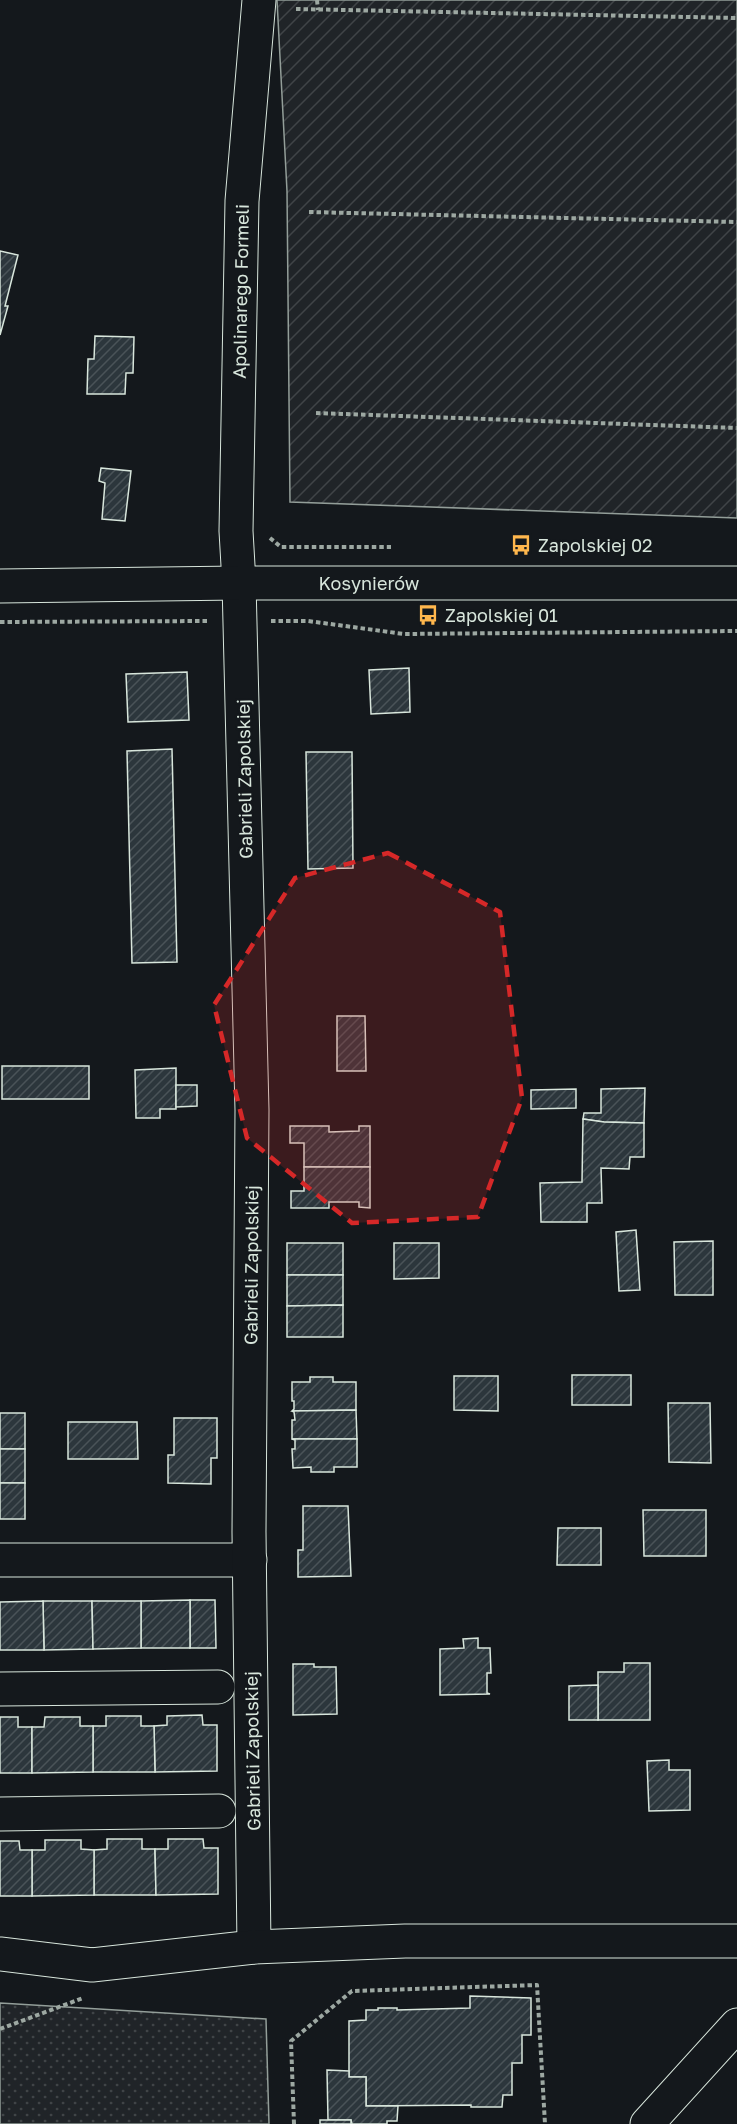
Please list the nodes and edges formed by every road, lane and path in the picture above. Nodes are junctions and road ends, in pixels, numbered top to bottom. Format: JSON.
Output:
{"nodes":[{"id":1,"x":259,"y":0,"type":"edge"},
{"id":2,"x":317,"y":0,"type":"edge"},
{"id":3,"x":296,"y":9,"type":"dead end"},
{"id":4,"x":318,"y":10,"type":"junction"},
{"id":5,"x":737,"y":18,"type":"edge"},
{"id":6,"x":309,"y":212,"type":"dead end"},
{"id":7,"x":737,"y":222,"type":"edge"},
{"id":8,"x":316,"y":414,"type":"dead end"},
{"id":9,"x":737,"y":428,"type":"edge"},
{"id":10,"x":236,"y":531,"type":"junction"},
{"id":11,"x":401,"y":548,"type":"dead end"},
{"id":12,"x":239,"y":583,"type":"junction"},
{"id":13,"x":737,"y":583,"type":"edge"},
{"id":14,"x":0,"y":586,"type":"edge"},
{"id":15,"x":240,"y":621,"type":"junction"},
{"id":16,"x":0,"y":622,"type":"edge"},
{"id":17,"x":737,"y":631,"type":"edge"},
{"id":18,"x":0,"y":1560,"type":"edge"},
{"id":19,"x":250,"y":1560,"type":"junction"},
{"id":20,"x":218,"y":1687,"type":"dead end"},
{"id":21,"x":0,"y":1689,"type":"edge"},
{"id":22,"x":219,"y":1811,"type":"dead end"},
{"id":23,"x":0,"y":1814,"type":"edge"},
{"id":24,"x":737,"y":1941,"type":"edge"},
{"id":25,"x":254,"y":1947,"type":"junction"},
{"id":26,"x":0,"y":1954,"type":"edge"},
{"id":27,"x":737,"y":2025,"type":"edge"},
{"id":28,"x":294,"y":2124,"type":"edge"},
{"id":29,"x":545,"y":2124,"type":"edge"},
{"id":30,"x":647,"y":2124,"type":"edge"}],
"edges":[{"from":1,"to":10,"type":"street","name":"Apolinarego Formeli"},
{"from":2,"to":4,"type":"path"},
{"from":3,"to":4,"type":"path"},
{"from":4,"to":5,"type":"path"},
{"from":6,"to":7,"type":"path"},
{"from":8,"to":9,"type":"path"},
{"from":10,"to":11,"type":"path"},
{"from":10,"to":12,"type":"street","name":"Apolinarego Formeli"},
{"from":12,"to":13,"type":"street","name":"Kosynierów"},
{"from":12,"to":14,"type":"street","name":"Kosynierów"},
{"from":12,"to":15,"type":"street","name":"Gabrieli Zapolskiej"},
{"from":15,"to":16,"type":"path"},
{"from":15,"to":17,"type":"path"},
{"from":15,"to":19,"type":"street","name":"Gabrieli Zapolskiej"},
{"from":18,"to":19,"type":"street"},
{"from":19,"to":25,"type":"street","name":"Gabrieli Zapolskiej"},
{"from":20,"to":21,"type":"street"},
{"from":22,"to":23,"type":"street"},
{"from":24,"to":25,"type":"street"},
{"from":25,"to":26,"type":"street"},
{"from":27,"to":30,"type":"street"},
{"from":28,"to":29,"type":"path"}]}
